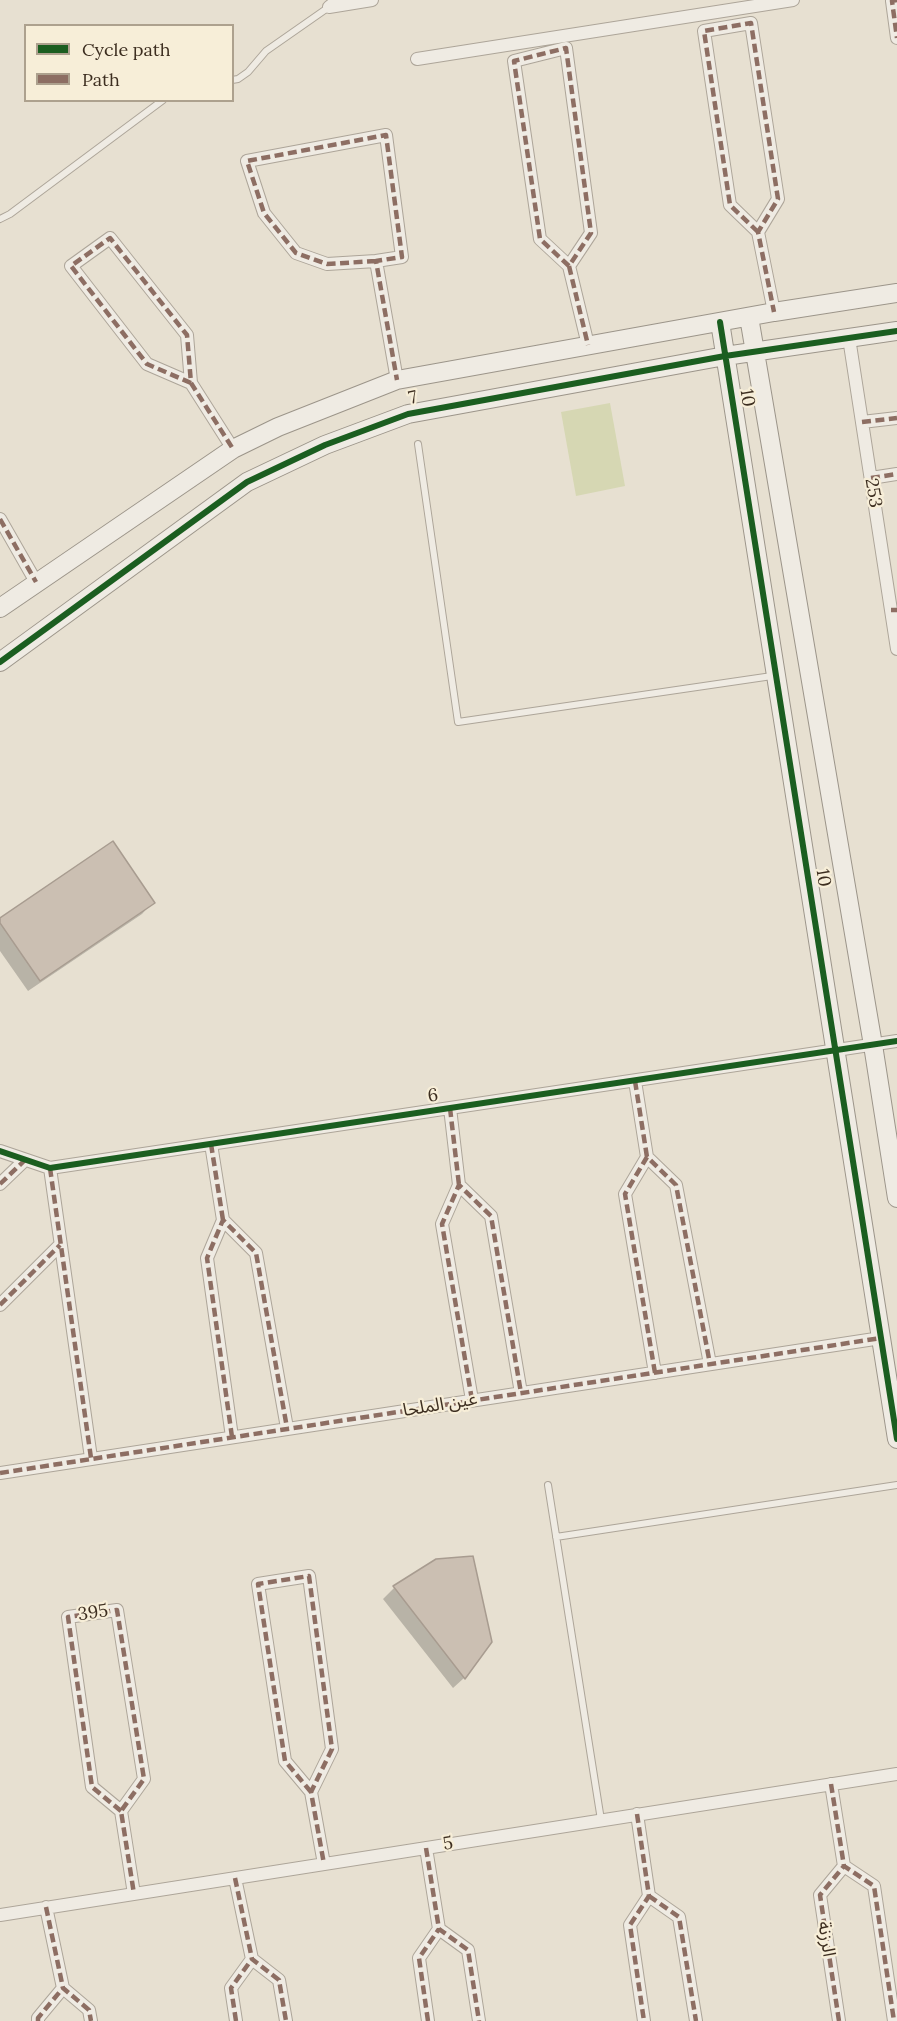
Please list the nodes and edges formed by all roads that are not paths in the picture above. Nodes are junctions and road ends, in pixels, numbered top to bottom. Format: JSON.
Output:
{"nodes":[{"id":1,"x":372,"y":0,"type":"edge"},
{"id":2,"x":794,"y":0,"type":"edge"},
{"id":3,"x":897,"y":0,"type":"edge"},
{"id":4,"x":334,"y":3,"type":"edge"},
{"id":5,"x":897,"y":38,"type":"edge"},
{"id":6,"x":417,"y":59,"type":"dead end"},
{"id":7,"x":234,"y":80,"type":"edge"},
{"id":8,"x":160,"y":102,"type":"edge"},
{"id":9,"x":0,"y":219,"type":"edge"},
{"id":10,"x":758,"y":232,"type":"junction"},
{"id":11,"x":376,"y":261,"type":"junction"},
{"id":12,"x":570,"y":266,"type":"junction"},
{"id":13,"x":897,"y":293,"type":"edge"},
{"id":14,"x":774,"y":312,"type":"junction"},
{"id":15,"x":749,"y":317,"type":"junction"},
{"id":16,"x":720,"y":321,"type":"junction"},
{"id":17,"x":897,"y":331,"type":"edge"},
{"id":18,"x":849,"y":338,"type":"junction"},
{"id":19,"x":588,"y":345,"type":"junction"},
{"id":20,"x":754,"y":353,"type":"junction"},
{"id":21,"x":725,"y":356,"type":"junction"},
{"id":22,"x":397,"y":380,"type":"junction"},
{"id":23,"x":191,"y":383,"type":"junction"},
{"id":24,"x":897,"y":418,"type":"edge"},
{"id":25,"x":862,"y":422,"type":"junction"},
{"id":26,"x":418,"y":444,"type":"dead end"},
{"id":27,"x":233,"y":448,"type":"junction"},
{"id":28,"x":897,"y":474,"type":"edge"},
{"id":29,"x":871,"y":478,"type":"junction"},
{"id":30,"x":0,"y":521,"type":"edge"},
{"id":31,"x":36,"y":582,"type":"junction"},
{"id":32,"x":0,"y":608,"type":"edge"},
{"id":33,"x":894,"y":610,"type":"edge"},
{"id":34,"x":897,"y":649,"type":"edge"},
{"id":35,"x":0,"y":662,"type":"edge"},
{"id":36,"x":776,"y":675,"type":"junction"},
{"id":37,"x":897,"y":1041,"type":"edge"},
{"id":38,"x":873,"y":1045,"type":"junction"},
{"id":39,"x":836,"y":1051,"type":"junction"},
{"id":40,"x":634,"y":1081,"type":"junction"},
{"id":41,"x":450,"y":1108,"type":"junction"},
{"id":42,"x":211,"y":1144,"type":"junction"},
{"id":43,"x":0,"y":1151,"type":"edge"},
{"id":44,"x":646,"y":1156,"type":"junction"},
{"id":45,"x":25,"y":1160,"type":"junction"},
{"id":46,"x":50,"y":1168,"type":"junction"},
{"id":47,"x":0,"y":1184,"type":"edge"},
{"id":48,"x":459,"y":1185,"type":"junction"},
{"id":49,"x":897,"y":1198,"type":"edge"},
{"id":50,"x":223,"y":1220,"type":"junction"},
{"id":51,"x":60,"y":1245,"type":"junction"},
{"id":52,"x":0,"y":1305,"type":"edge"},
{"id":53,"x":881,"y":1338,"type":"junction"},
{"id":54,"x":711,"y":1364,"type":"junction"},
{"id":55,"x":655,"y":1373,"type":"junction"},
{"id":56,"x":521,"y":1393,"type":"junction"},
{"id":57,"x":472,"y":1400,"type":"junction"},
{"id":58,"x":287,"y":1428,"type":"junction"},
{"id":59,"x":232,"y":1437,"type":"junction"},
{"id":60,"x":897,"y":1439,"type":"edge"},
{"id":61,"x":91,"y":1458,"type":"junction"},
{"id":62,"x":0,"y":1473,"type":"edge"},
{"id":63,"x":548,"y":1485,"type":"dead end"},
{"id":64,"x":897,"y":1485,"type":"edge"},
{"id":65,"x":556,"y":1538,"type":"junction"},
{"id":66,"x":897,"y":1774,"type":"edge"},
{"id":67,"x":831,"y":1784,"type":"junction"},
{"id":68,"x":311,"y":1792,"type":"junction"},
{"id":69,"x":121,"y":1811,"type":"junction"},
{"id":70,"x":637,"y":1814,"type":"junction"},
{"id":71,"x":601,"y":1820,"type":"junction"},
{"id":72,"x":426,"y":1848,"type":"junction"},
{"id":73,"x":324,"y":1864,"type":"junction"},
{"id":74,"x":844,"y":1866,"type":"junction"},
{"id":75,"x":235,"y":1878,"type":"junction"},
{"id":76,"x":134,"y":1894,"type":"junction"},
{"id":77,"x":649,"y":1896,"type":"junction"},
{"id":78,"x":46,"y":1907,"type":"junction"},
{"id":79,"x":0,"y":1915,"type":"edge"},
{"id":80,"x":439,"y":1929,"type":"junction"},
{"id":81,"x":252,"y":1959,"type":"junction"},
{"id":82,"x":63,"y":1988,"type":"junction"},
{"id":83,"x":38,"y":2021,"type":"edge"},
{"id":84,"x":91,"y":2021,"type":"edge"},
{"id":85,"x":236,"y":2021,"type":"edge"},
{"id":86,"x":286,"y":2021,"type":"edge"},
{"id":87,"x":428,"y":2021,"type":"edge"},
{"id":88,"x":479,"y":2021,"type":"edge"},
{"id":89,"x":644,"y":2021,"type":"edge"},
{"id":90,"x":696,"y":2021,"type":"edge"},
{"id":91,"x":839,"y":2021,"type":"edge"},
{"id":92,"x":894,"y":2021,"type":"edge"}],
"edges":[{"from":1,"to":4,"type":"street"},
{"from":2,"to":6,"type":"street"},
{"from":3,"to":5,"type":"street"},
{"from":4,"to":7,"type":"lane"},
{"from":8,"to":9,"type":"lane"},
{"from":10,"to":10,"type":"street"},
{"from":10,"to":14,"type":"street"},
{"from":11,"to":11,"type":"street"},
{"from":11,"to":22,"type":"street"},
{"from":12,"to":12,"type":"street"},
{"from":12,"to":19,"type":"street"},
{"from":13,"to":14,"type":"street","name":"7"},
{"from":14,"to":15,"type":"street","name":"7"},
{"from":15,"to":16,"type":"street","name":"7"},
{"from":15,"to":20,"type":"street","name":"10"},
{"from":16,"to":19,"type":"street","name":"7"},
{"from":16,"to":21,"type":"street","name":"10"},
{"from":17,"to":18,"type":"street","name":"7"},
{"from":18,"to":20,"type":"street","name":"7"},
{"from":18,"to":25,"type":"street","name":"253"},
{"from":19,"to":22,"type":"street","name":"7"},
{"from":20,"to":21,"type":"street","name":"7"},
{"from":20,"to":38,"type":"street","name":"10"},
{"from":21,"to":35,"type":"street","name":"7"},
{"from":21,"to":36,"type":"street","name":"10"},
{"from":22,"to":27,"type":"street","name":"7"},
{"from":23,"to":23,"type":"street"},
{"from":23,"to":27,"type":"street"},
{"from":24,"to":25,"type":"street"},
{"from":25,"to":29,"type":"street","name":"253"},
{"from":26,"to":36,"type":"lane"},
{"from":27,"to":31,"type":"street","name":"7"},
{"from":28,"to":29,"type":"street"},
{"from":29,"to":33,"type":"street","name":"253"},
{"from":30,"to":31,"type":"street"},
{"from":31,"to":32,"type":"street","name":"7"},
{"from":33,"to":34,"type":"street","name":"253"},
{"from":36,"to":39,"type":"street","name":"10"},
{"from":37,"to":38,"type":"street","name":"6"},
{"from":38,"to":39,"type":"street","name":"6"},
{"from":38,"to":49,"type":"street","name":"10"},
{"from":39,"to":40,"type":"street","name":"6"},
{"from":39,"to":53,"type":"street","name":"10"},
{"from":40,"to":41,"type":"street","name":"6"},
{"from":40,"to":44,"type":"street"},
{"from":41,"to":42,"type":"street","name":"6"},
{"from":41,"to":48,"type":"street"},
{"from":42,"to":46,"type":"street","name":"6"},
{"from":42,"to":50,"type":"street"},
{"from":43,"to":45,"type":"street","name":"6"},
{"from":44,"to":54,"type":"street"},
{"from":44,"to":55,"type":"street"},
{"from":45,"to":46,"type":"street","name":"6"},
{"from":45,"to":47,"type":"street"},
{"from":46,"to":51,"type":"street"},
{"from":48,"to":56,"type":"street"},
{"from":48,"to":57,"type":"street"},
{"from":50,"to":58,"type":"street"},
{"from":50,"to":59,"type":"street"},
{"from":51,"to":52,"type":"street"},
{"from":51,"to":61,"type":"street"},
{"from":53,"to":54,"type":"street","name":"عين الملحا"},
{"from":53,"to":60,"type":"street","name":"10"},
{"from":54,"to":55,"type":"street","name":"عين الملحا"},
{"from":55,"to":56,"type":"street","name":"عين الملحا"},
{"from":56,"to":57,"type":"street","name":"عين الملحا"},
{"from":57,"to":58,"type":"street","name":"عين الملحا"},
{"from":58,"to":59,"type":"street","name":"عين الملحا"},
{"from":59,"to":61,"type":"street","name":"عين الملحا"},
{"from":61,"to":62,"type":"street","name":"عين الملحا"},
{"from":63,"to":65,"type":"lane"},
{"from":64,"to":65,"type":"lane"},
{"from":65,"to":71,"type":"lane"},
{"from":66,"to":67,"type":"street","name":"5"},
{"from":67,"to":70,"type":"street","name":"5"},
{"from":67,"to":74,"type":"street"},
{"from":68,"to":68,"type":"street"},
{"from":68,"to":73,"type":"street"},
{"from":69,"to":69,"type":"street","name":"395"},
{"from":69,"to":76,"type":"street"},
{"from":70,"to":71,"type":"street","name":"5"},
{"from":70,"to":77,"type":"street"},
{"from":71,"to":72,"type":"street","name":"5"},
{"from":72,"to":73,"type":"street","name":"5"},
{"from":72,"to":80,"type":"street"},
{"from":73,"to":75,"type":"street","name":"5"},
{"from":74,"to":91,"type":"street","name":"الرزنة"},
{"from":74,"to":92,"type":"street"},
{"from":75,"to":76,"type":"street","name":"5"},
{"from":75,"to":81,"type":"street"},
{"from":76,"to":78,"type":"street","name":"5"},
{"from":77,"to":89,"type":"street"},
{"from":77,"to":90,"type":"street"},
{"from":78,"to":79,"type":"street","name":"5"},
{"from":78,"to":82,"type":"street"},
{"from":80,"to":87,"type":"street"},
{"from":80,"to":88,"type":"street"},
{"from":81,"to":85,"type":"street"},
{"from":81,"to":86,"type":"street"},
{"from":82,"to":83,"type":"street"},
{"from":82,"to":84,"type":"street"}]}
